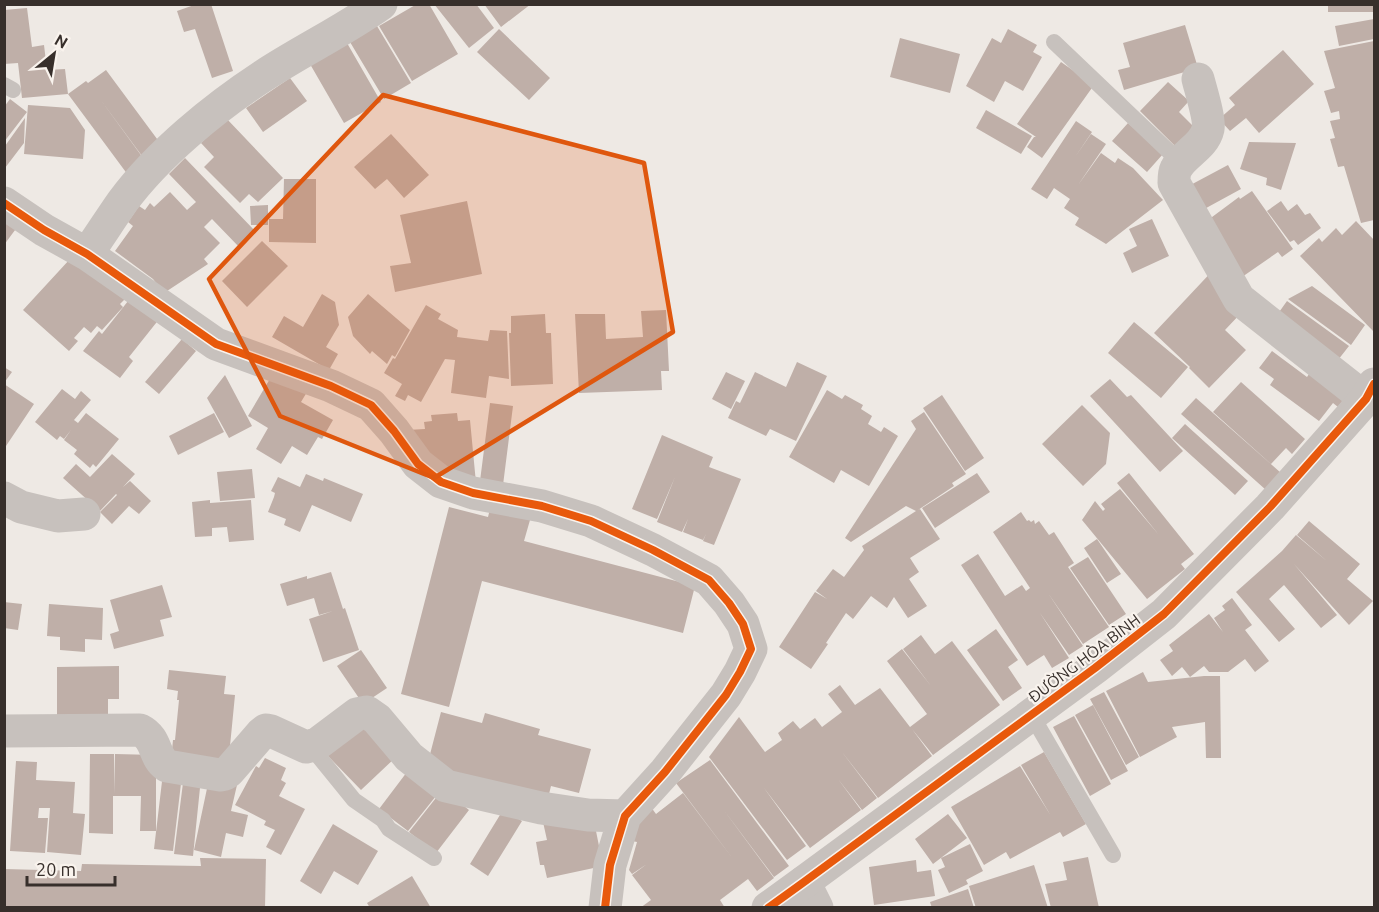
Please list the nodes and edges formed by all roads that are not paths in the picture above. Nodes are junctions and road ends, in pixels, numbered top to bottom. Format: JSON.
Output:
{"nodes":[{"id":1,"x":381,"y":4,"type":"edge"},
{"id":2,"x":1054,"y":42,"type":"dead end"},
{"id":3,"x":1198,"y":79,"type":"dead end"},
{"id":4,"x":1180,"y":162,"type":"junction"},
{"id":5,"x":4,"y":202,"type":"edge"},
{"id":6,"x":87,"y":254,"type":"junction"},
{"id":7,"x":1370,"y":392,"type":"edge"},
{"id":8,"x":4,"y":498,"type":"edge"},
{"id":9,"x":84,"y":514,"type":"dead end"},
{"id":10,"x":1031,"y":714,"type":"junction"},
{"id":11,"x":4,"y":731,"type":"edge"},
{"id":12,"x":311,"y":747,"type":"junction"},
{"id":13,"x":625,"y":816,"type":"junction"},
{"id":14,"x":1113,"y":855,"type":"dead end"},
{"id":15,"x":434,"y":858,"type":"dead end"},
{"id":16,"x":810,"y":895,"type":"edge"},
{"id":17,"x":605,"y":908,"type":"edge"},
{"id":18,"x":768,"y":908,"type":"edge"}],
"edges":[{"from":1,"to":6,"type":"street"},
{"from":2,"to":4,"type":"lane"},
{"from":3,"to":4,"type":"street"},
{"from":4,"to":7,"type":"street"},
{"from":5,"to":6,"type":"street"},
{"from":6,"to":13,"type":"street"},
{"from":7,"to":10,"type":"street","name":"ĐƯỜNG HÒA BÌNH"},
{"from":8,"to":9,"type":"street"},
{"from":10,"to":14,"type":"lane"},
{"from":10,"to":16,"type":"street","name":"ĐƯỜNG HÒA BÌNH"},
{"from":11,"to":12,"type":"street"},
{"from":12,"to":13,"type":"street"},
{"from":12,"to":15,"type":"lane"},
{"from":13,"to":17,"type":"street"},
{"from":16,"to":18,"type":"street","name":"ĐƯỜNG HÒA BÌNH"}]}
